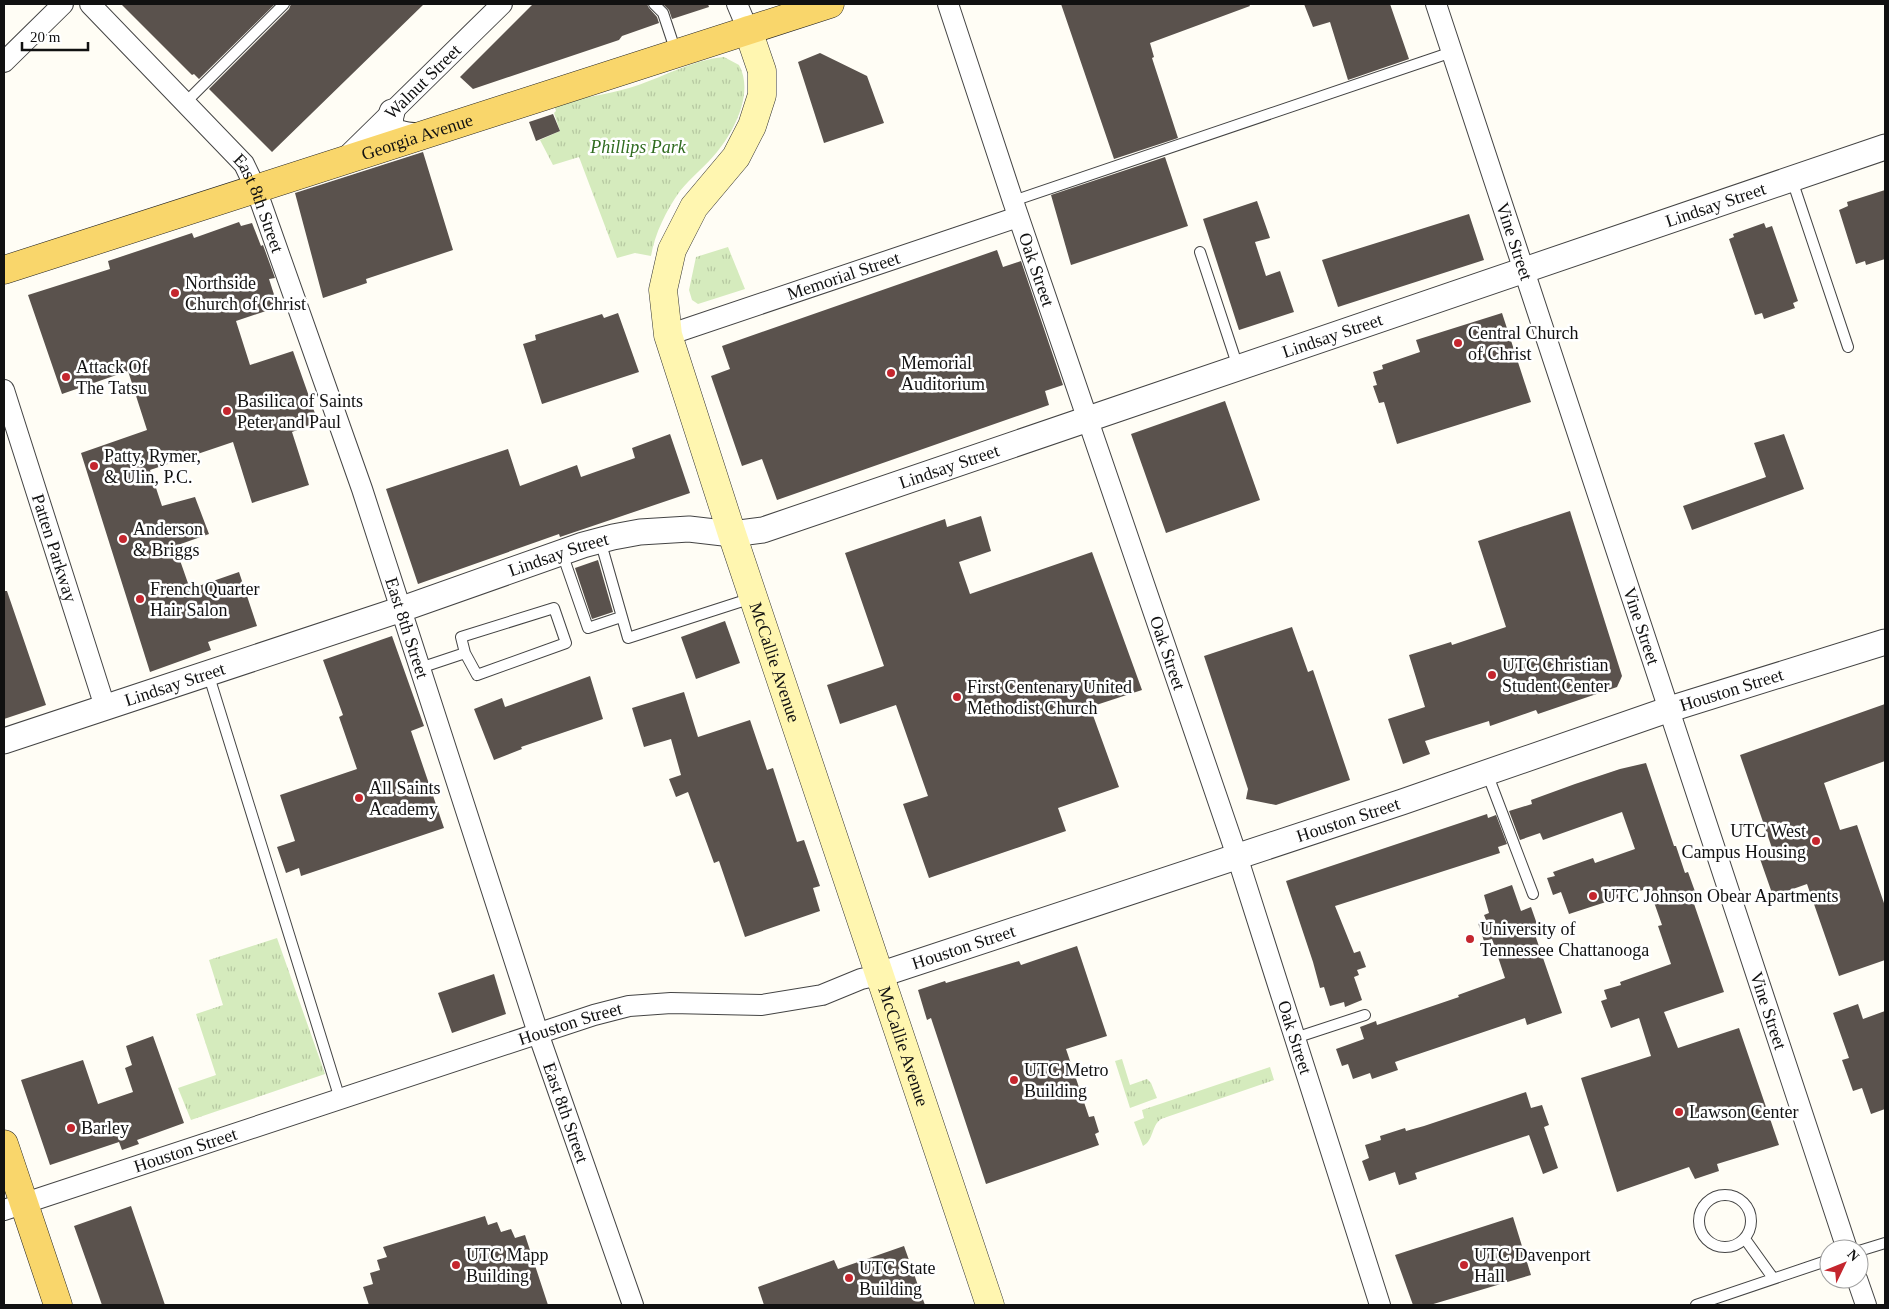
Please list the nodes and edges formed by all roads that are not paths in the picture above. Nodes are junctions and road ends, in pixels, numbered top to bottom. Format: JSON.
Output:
{"nodes":[{"id":1,"x":63,"y":4,"type":"edge"},
{"id":2,"x":90,"y":4,"type":"edge"},
{"id":3,"x":284,"y":4,"type":"edge"},
{"id":4,"x":502,"y":4,"type":"edge"},
{"id":5,"x":654,"y":4,"type":"edge"},
{"id":6,"x":737,"y":4,"type":"edge"},
{"id":7,"x":830,"y":4,"type":"edge"},
{"id":8,"x":948,"y":4,"type":"edge"},
{"id":9,"x":1436,"y":4,"type":"edge"},
{"id":10,"x":748,"y":30,"type":"junction"},
{"id":11,"x":1452,"y":52,"type":"junction"},
{"id":12,"x":677,"y":53,"type":"junction"},
{"id":13,"x":4,"y":62,"type":"edge"},
{"id":14,"x":185,"y":104,"type":"junction"},
{"id":15,"x":392,"y":112,"type":"junction"},
{"id":16,"x":420,"y":136,"type":"junction"},
{"id":17,"x":1885,"y":147,"type":"edge"},
{"id":18,"x":342,"y":161,"type":"junction"},
{"id":19,"x":1791,"y":179,"type":"junction"},
{"id":20,"x":256,"y":189,"type":"junction"},
{"id":21,"x":1016,"y":209,"type":"junction"},
{"id":22,"x":1200,"y":252,"type":"dead end"},
{"id":23,"x":4,"y":270,"type":"edge"},
{"id":24,"x":1523,"y":270,"type":"junction"},
{"id":25,"x":668,"y":335,"type":"junction"},
{"id":26,"x":1848,"y":348,"type":"dead end"},
{"id":27,"x":1238,"y":368,"type":"junction"},
{"id":28,"x":4,"y":390,"type":"edge"},
{"id":29,"x":1087,"y":419,"type":"junction"},
{"id":30,"x":732,"y":534,"type":"junction"},
{"id":31,"x":600,"y":540,"type":"junction"},
{"id":32,"x":562,"y":552,"type":"junction"},
{"id":33,"x":753,"y":597,"type":"junction"},
{"id":34,"x":402,"y":609,"type":"junction"},
{"id":35,"x":621,"y":617,"type":"junction"},
{"id":36,"x":1885,"y":642,"type":"edge"},
{"id":37,"x":466,"y":652,"type":"junction"},
{"id":38,"x":420,"y":668,"type":"junction"},
{"id":39,"x":208,"y":673,"type":"junction"},
{"id":40,"x":106,"y":706,"type":"junction"},
{"id":41,"x":1670,"y":709,"type":"junction"},
{"id":42,"x":4,"y":741,"type":"edge"},
{"id":43,"x":1486,"y":772,"type":"junction"},
{"id":44,"x":1237,"y":856,"type":"junction"},
{"id":45,"x":1532,"y":894,"type":"dead end"},
{"id":46,"x":879,"y":975,"type":"junction"},
{"id":47,"x":1365,"y":1015,"type":"dead end"},
{"id":48,"x":538,"y":1033,"type":"junction"},
{"id":49,"x":1295,"y":1038,"type":"junction"},
{"id":50,"x":340,"y":1099,"type":"junction"},
{"id":51,"x":4,"y":1144,"type":"edge"},
{"id":52,"x":14,"y":1206,"type":"edge"},
{"id":53,"x":1745,"y":1238,"type":"junction"},
{"id":54,"x":1844,"y":1239,"type":"edge"},
{"id":55,"x":1885,"y":1244,"type":"edge"},
{"id":56,"x":1869,"y":1249,"type":"edge"},
{"id":57,"x":1819,"y":1263,"type":"edge"},
{"id":58,"x":1773,"y":1278,"type":"junction"},
{"id":59,"x":1860,"y":1289,"type":"edge"},
{"id":60,"x":58,"y":1305,"type":"edge"},
{"id":61,"x":633,"y":1305,"type":"edge"},
{"id":62,"x":990,"y":1305,"type":"edge"},
{"id":63,"x":1380,"y":1305,"type":"edge"},
{"id":64,"x":1696,"y":1305,"type":"edge"},
{"id":65,"x":1866,"y":1305,"type":"edge"}],
"edges":[{"from":1,"to":13,"type":"street"},
{"from":2,"to":14,"type":"street","name":"East 8th Street"},
{"from":3,"to":14,"type":"lane"},
{"from":4,"to":15,"type":"street","name":"Walnut Street"},
{"from":5,"to":12,"type":"lane"},
{"from":6,"to":10,"type":"street"},
{"from":7,"to":10,"type":"main road","name":"Georgia Avenue"},
{"from":8,"to":21,"type":"street","name":"Oak Street"},
{"from":9,"to":11,"type":"street","name":"Vine Street"},
{"from":10,"to":12,"type":"main road","name":"Georgia Avenue"},
{"from":10,"to":25,"type":"main road","name":"McCallie Avenue"},
{"from":11,"to":21,"type":"lane"},
{"from":11,"to":24,"type":"street","name":"Vine Street"},
{"from":12,"to":16,"type":"main road","name":"Georgia Avenue"},
{"from":14,"to":20,"type":"street","name":"East 8th Street"},
{"from":15,"to":16,"type":"street"},
{"from":15,"to":18,"type":"street","name":"Walnut Street"},
{"from":16,"to":18,"type":"main road","name":"Georgia Avenue"},
{"from":17,"to":19,"type":"street","name":"Lindsay Street"},
{"from":18,"to":20,"type":"main road","name":"Georgia Avenue"},
{"from":19,"to":24,"type":"street","name":"Lindsay Street"},
{"from":19,"to":26,"type":"lane"},
{"from":20,"to":23,"type":"main road","name":"Georgia Avenue"},
{"from":20,"to":34,"type":"street","name":"East 8th Street"},
{"from":21,"to":25,"type":"street","name":"Memorial Street"},
{"from":21,"to":29,"type":"street","name":"Oak Street"},
{"from":22,"to":27,"type":"lane"},
{"from":24,"to":27,"type":"street","name":"Lindsay Street"},
{"from":24,"to":41,"type":"street","name":"Vine Street"},
{"from":25,"to":30,"type":"main road","name":"McCallie Avenue"},
{"from":27,"to":29,"type":"street","name":"Lindsay Street"},
{"from":28,"to":40,"type":"street","name":"Patten Parkway"},
{"from":29,"to":30,"type":"street","name":"Lindsay Street"},
{"from":29,"to":44,"type":"street","name":"Oak Street"},
{"from":30,"to":31,"type":"street","name":"Lindsay Street"},
{"from":30,"to":33,"type":"main road","name":"McCallie Avenue"},
{"from":31,"to":32,"type":"street","name":"Lindsay Street"},
{"from":31,"to":35,"type":"lane"},
{"from":32,"to":34,"type":"street","name":"Lindsay Street"},
{"from":32,"to":35,"type":"lane"},
{"from":33,"to":35,"type":"lane"},
{"from":33,"to":46,"type":"main road","name":"McCallie Avenue"},
{"from":34,"to":38,"type":"street","name":"East 8th Street"},
{"from":34,"to":39,"type":"street","name":"Lindsay Street"},
{"from":36,"to":41,"type":"street","name":"Houston Street"},
{"from":37,"to":37,"type":"lane"},
{"from":37,"to":38,"type":"lane"},
{"from":38,"to":48,"type":"street","name":"East 8th Street"},
{"from":39,"to":40,"type":"street","name":"Lindsay Street"},
{"from":39,"to":50,"type":"lane"},
{"from":40,"to":42,"type":"street","name":"Lindsay Street"},
{"from":41,"to":43,"type":"street","name":"Houston Street"},
{"from":41,"to":54,"type":"street","name":"Vine Street"},
{"from":43,"to":44,"type":"street","name":"Houston Street"},
{"from":43,"to":45,"type":"lane"},
{"from":44,"to":46,"type":"street","name":"Houston Street"},
{"from":44,"to":49,"type":"street","name":"Oak Street"},
{"from":46,"to":48,"type":"street","name":"Houston Street"},
{"from":46,"to":62,"type":"main road","name":"McCallie Avenue"},
{"from":47,"to":49,"type":"lane"},
{"from":48,"to":50,"type":"street","name":"Houston Street"},
{"from":48,"to":61,"type":"street","name":"East 8th Street"},
{"from":49,"to":63,"type":"street","name":"Oak Street"},
{"from":50,"to":52,"type":"street","name":"Houston Street"},
{"from":51,"to":52,"type":"main road"},
{"from":52,"to":60,"type":"main road"},
{"from":53,"to":53,"type":"lane"},
{"from":53,"to":58,"type":"lane"},
{"from":55,"to":56,"type":"lane"},
{"from":57,"to":58,"type":"lane"},
{"from":58,"to":64,"type":"lane"},
{"from":59,"to":65,"type":"street"}]}
